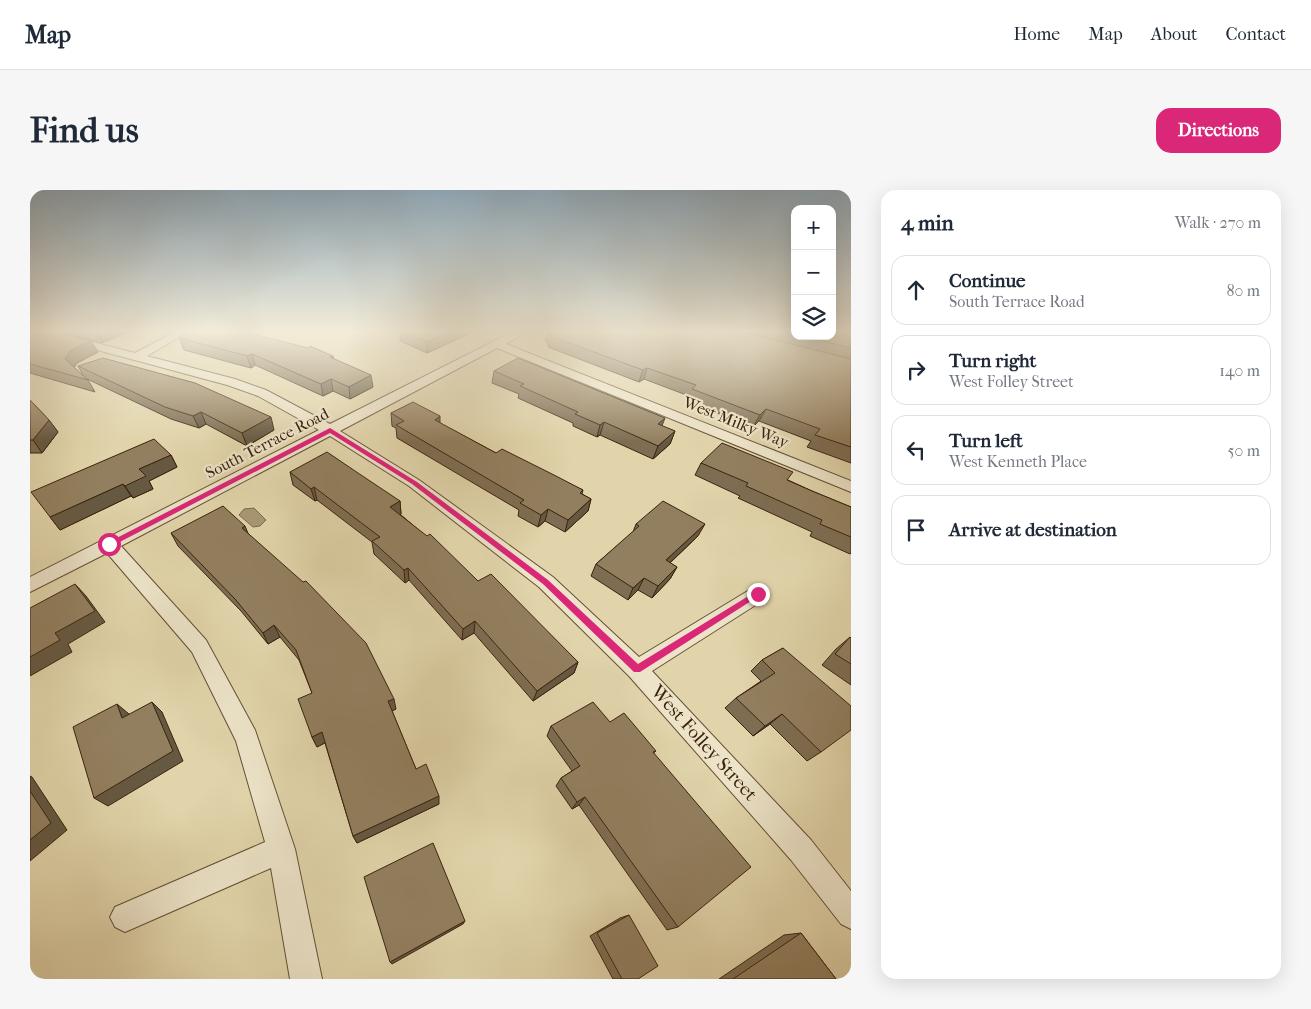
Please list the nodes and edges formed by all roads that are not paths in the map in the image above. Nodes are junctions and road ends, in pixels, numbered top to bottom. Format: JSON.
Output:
{"nodes":[{"id":1,"x":181,"y":369,"type":"edge"},
{"id":2,"x":449,"y":369,"type":"edge"},
{"id":3,"x":558,"y":369,"type":"edge"},
{"id":4,"x":330,"y":430,"type":"junction"},
{"id":5,"x":851,"y":487,"type":"edge"},
{"id":6,"x":109,"y":544,"type":"junction"},
{"id":7,"x":30,"y":584,"type":"edge"},
{"id":8,"x":758,"y":594,"type":"dead end"},
{"id":9,"x":637,"y":669,"type":"junction"},
{"id":10,"x":281,"y":849,"type":"junction"},
{"id":11,"x":851,"y":914,"type":"edge"},
{"id":12,"x":125,"y":917,"type":"dead end"},
{"id":13,"x":306,"y":979,"type":"edge"}],
"edges":[{"from":1,"to":4,"type":"street","name":"West Folley Street"},
{"from":2,"to":4,"type":"street","name":"South Terrace Road"},
{"from":3,"to":5,"type":"street","name":"West Milky Way"},
{"from":4,"to":6,"type":"street","name":"South Terrace Road"},
{"from":4,"to":9,"type":"street","name":"West Folley Street"},
{"from":6,"to":7,"type":"street","name":"South Terrace Road"},
{"from":6,"to":10,"type":"street"},
{"from":8,"to":9,"type":"street"},
{"from":9,"to":11,"type":"street","name":"West Folley Street"},
{"from":10,"to":12,"type":"street"},
{"from":10,"to":13,"type":"street"}]}
